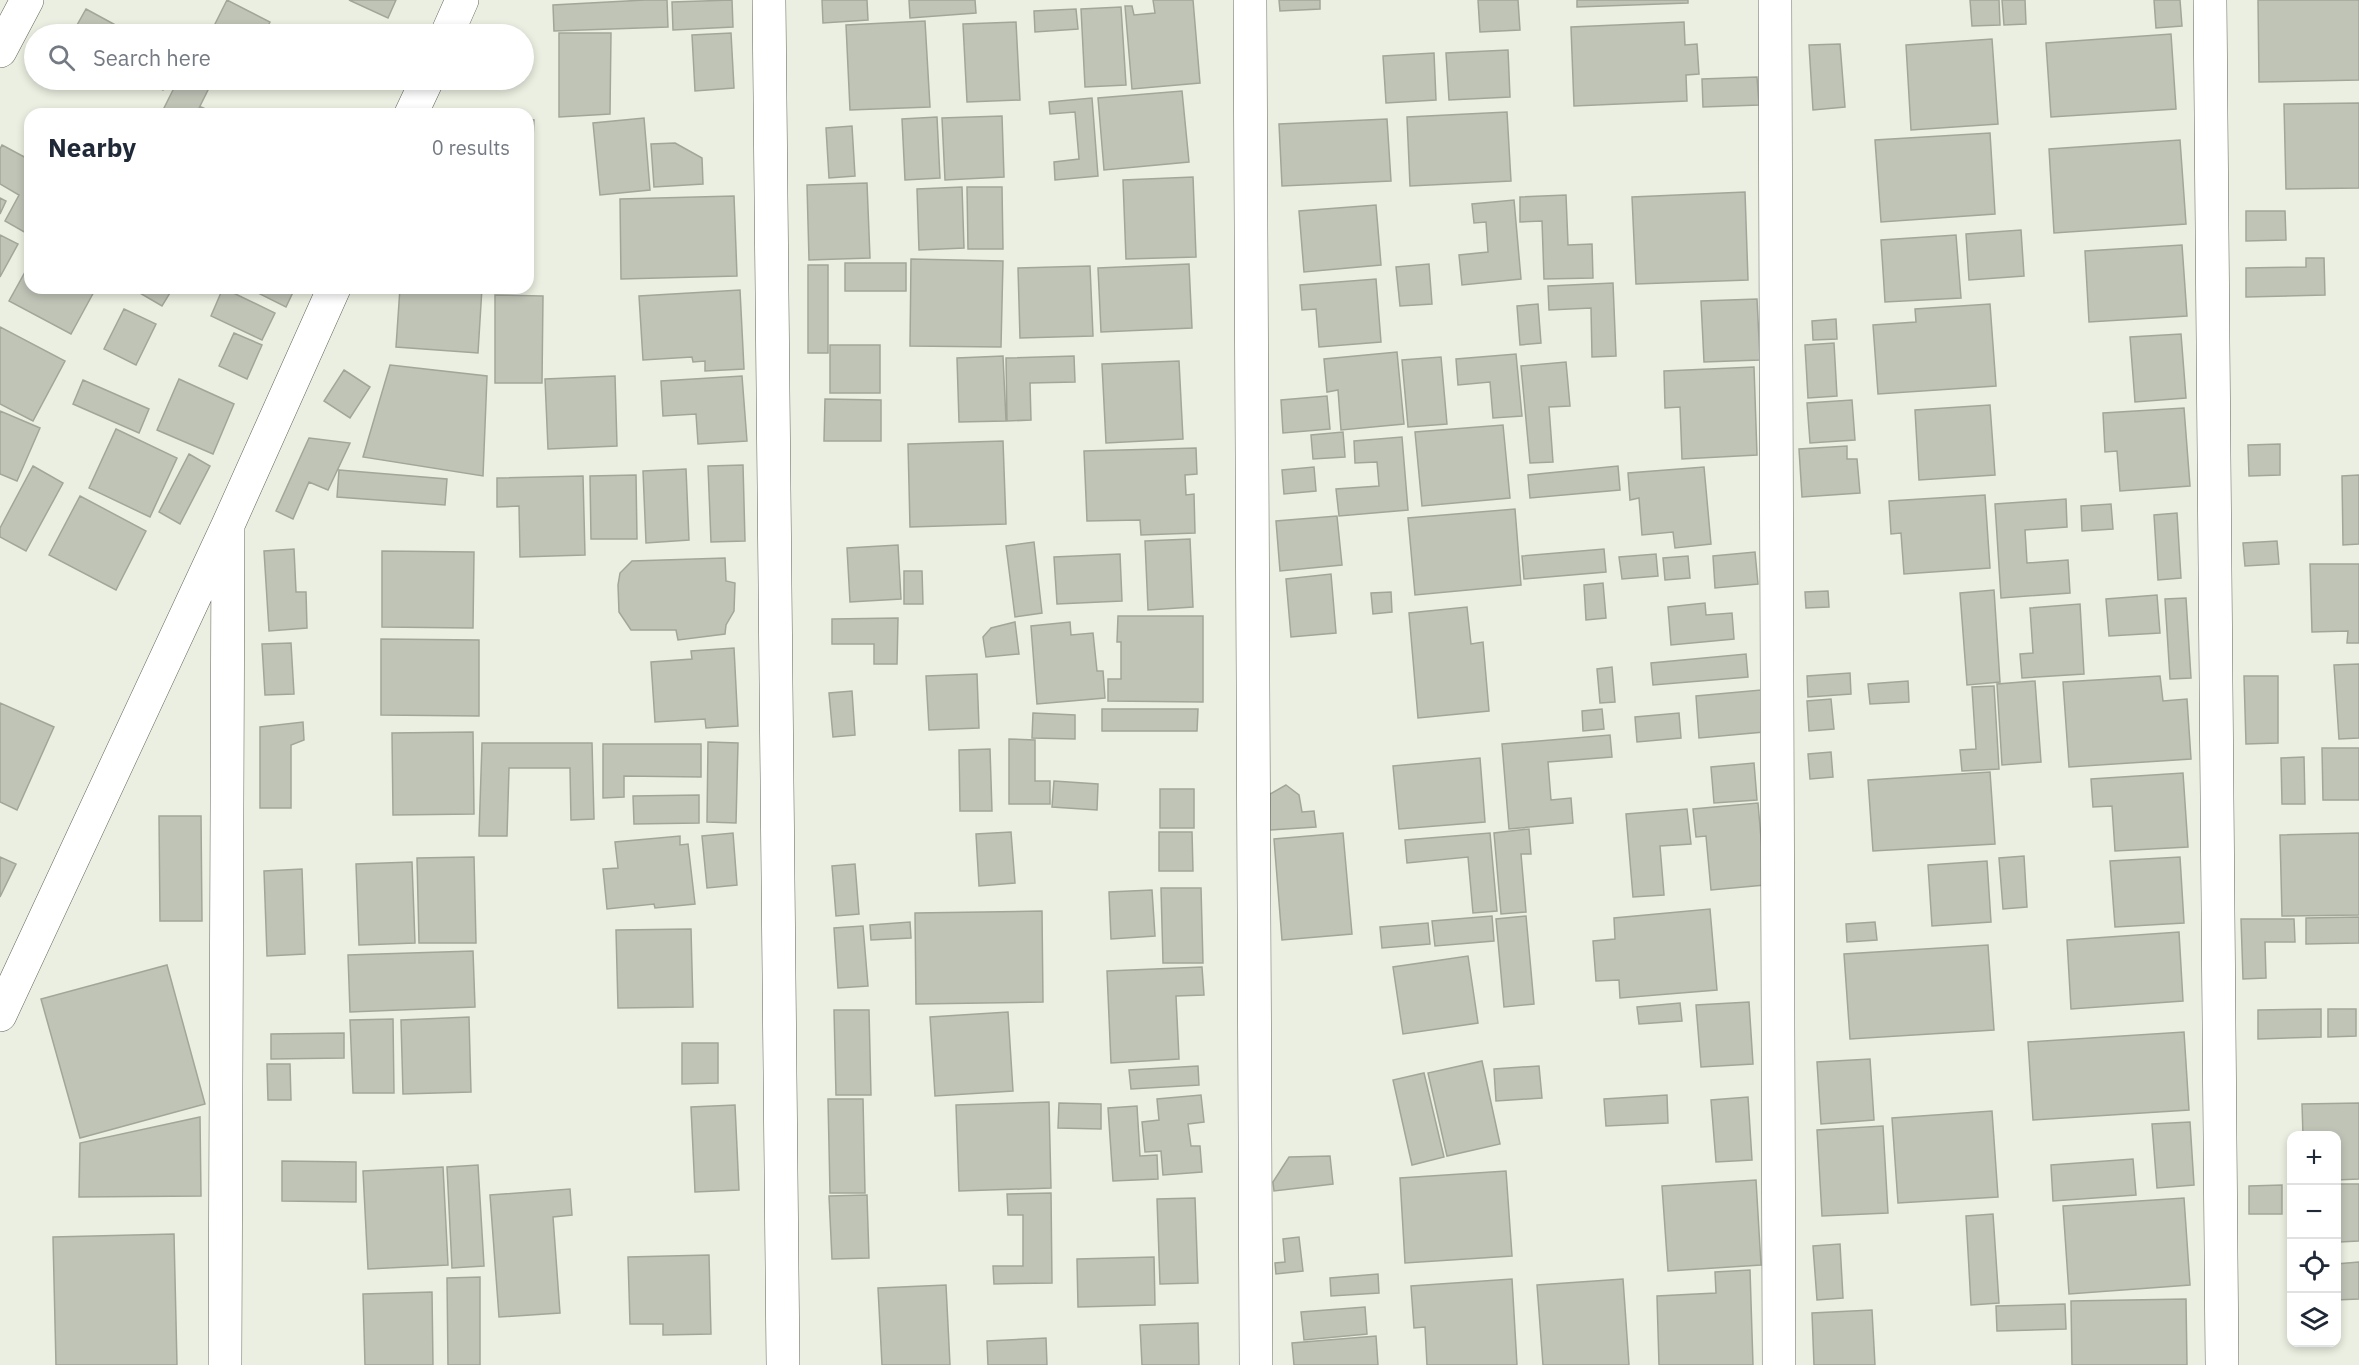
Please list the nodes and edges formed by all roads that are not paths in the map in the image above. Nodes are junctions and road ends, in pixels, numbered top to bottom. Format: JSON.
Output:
{"nodes":[{"id":1,"x":27,"y":0,"type":"edge"},
{"id":2,"x":462,"y":0,"type":"edge"},
{"id":3,"x":769,"y":0,"type":"edge"},
{"id":4,"x":1250,"y":0,"type":"edge"},
{"id":5,"x":1774,"y":0,"type":"edge"},
{"id":6,"x":2210,"y":0,"type":"edge"},
{"id":7,"x":451,"y":24,"type":"edge"},
{"id":8,"x":0,"y":51,"type":"edge"},
{"id":9,"x":422,"y":90,"type":"edge"},
{"id":10,"x":414,"y":108,"type":"edge"},
{"id":11,"x":331,"y":294,"type":"edge"},
{"id":12,"x":228,"y":525,"type":"junction"},
{"id":13,"x":0,"y":1015,"type":"edge"},
{"id":14,"x":225,"y":1365,"type":"edge"},
{"id":15,"x":783,"y":1365,"type":"edge"},
{"id":16,"x":1256,"y":1365,"type":"edge"},
{"id":17,"x":1779,"y":1365,"type":"edge"},
{"id":18,"x":2222,"y":1365,"type":"edge"}],
"edges":[{"from":1,"to":8,"type":"street"},
{"from":2,"to":7,"type":"street"},
{"from":3,"to":15,"type":"street"},
{"from":4,"to":16,"type":"street"},
{"from":5,"to":17,"type":"street"},
{"from":6,"to":18,"type":"street"},
{"from":9,"to":10,"type":"street"},
{"from":11,"to":12,"type":"street"},
{"from":12,"to":13,"type":"street"},
{"from":12,"to":14,"type":"street"}]}
